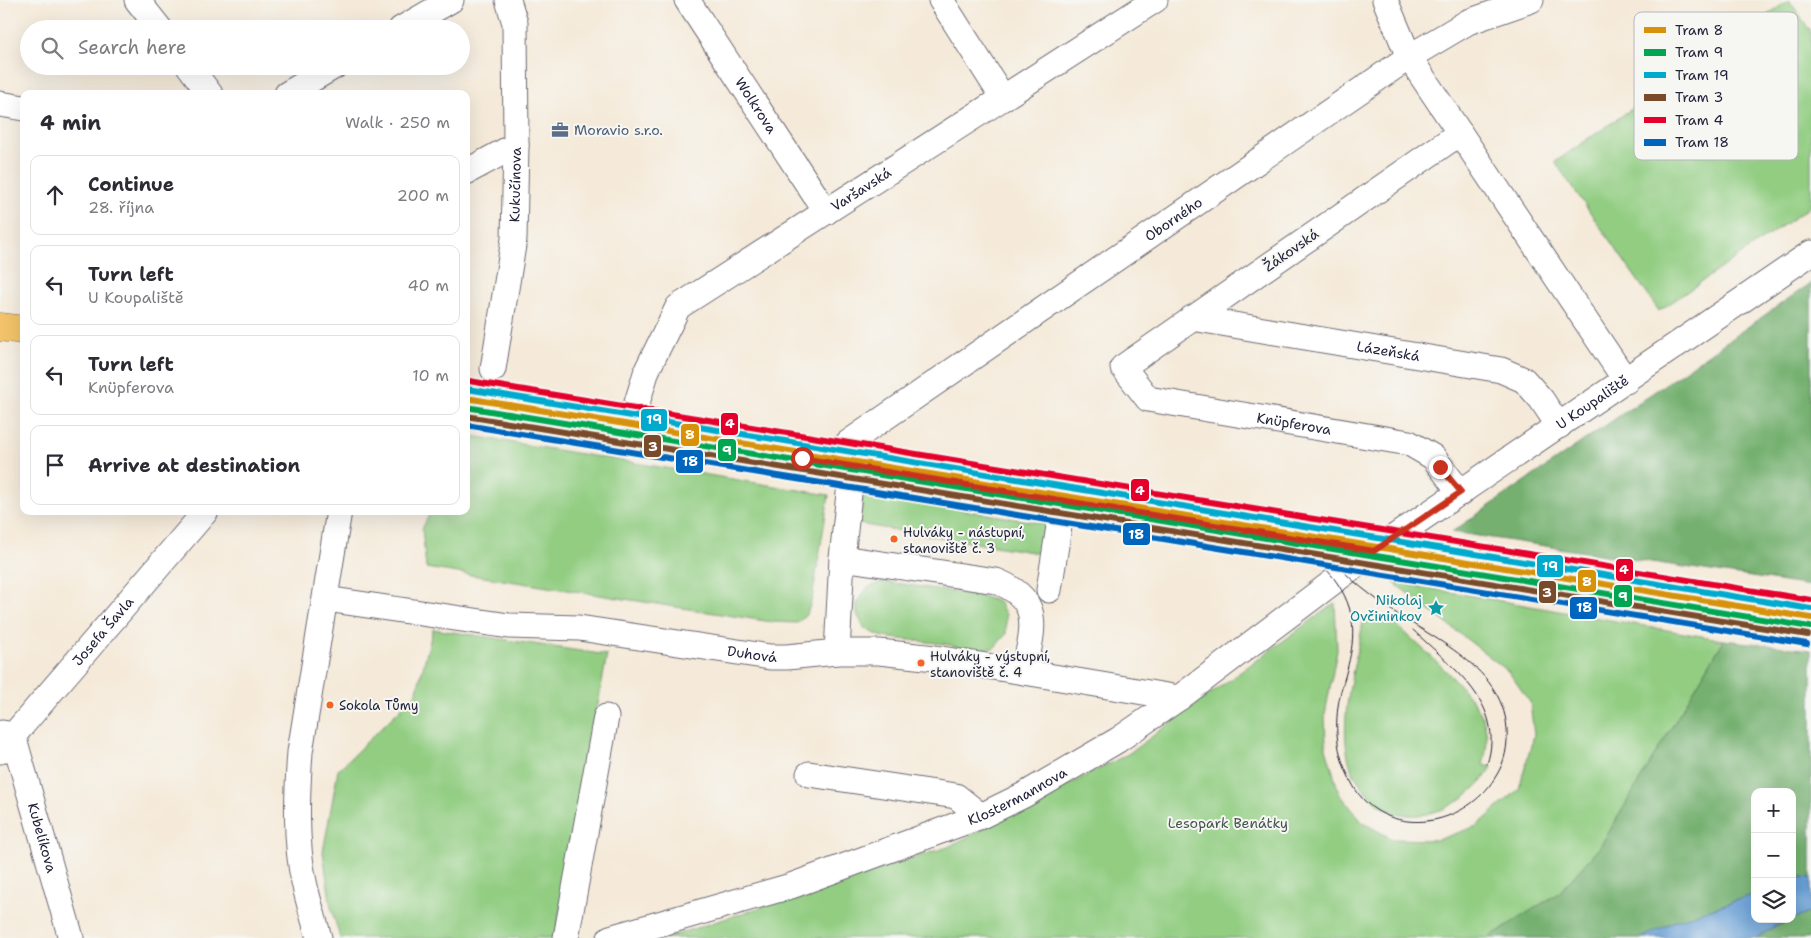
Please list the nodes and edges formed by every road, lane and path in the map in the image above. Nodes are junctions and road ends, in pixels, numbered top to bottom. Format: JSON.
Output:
{"nodes":[{"id":1,"x":137,"y":0,"type":"edge"},
{"id":2,"x":451,"y":0,"type":"edge"},
{"id":3,"x":508,"y":0,"type":"edge"},
{"id":4,"x":687,"y":0,"type":"edge"},
{"id":5,"x":941,"y":0,"type":"edge"},
{"id":6,"x":1155,"y":0,"type":"edge"},
{"id":7,"x":1386,"y":0,"type":"edge"},
{"id":8,"x":1530,"y":0,"type":"edge"},
{"id":9,"x":153,"y":20,"type":"edge"},
{"id":10,"x":417,"y":20,"type":"edge"},
{"id":11,"x":1409,"y":57,"type":"junction"},
{"id":12,"x":196,"y":75,"type":"edge"},
{"id":13,"x":320,"y":75,"type":"edge"},
{"id":14,"x":207,"y":90,"type":"edge"},
{"id":15,"x":294,"y":90,"type":"edge"},
{"id":16,"x":1003,"y":98,"type":"junction"},
{"id":17,"x":0,"y":104,"type":"edge"},
{"id":18,"x":20,"y":107,"type":"edge"},
{"id":19,"x":1460,"y":133,"type":"junction"},
{"id":20,"x":516,"y":144,"type":"junction"},
{"id":21,"x":470,"y":170,"type":"edge"},
{"id":22,"x":826,"y":212,"type":"junction"},
{"id":23,"x":1811,"y":253,"type":"edge"},
{"id":24,"x":1192,"y":318,"type":"junction"},
{"id":25,"x":0,"y":327,"type":"edge"},
{"id":26,"x":20,"y":330,"type":"edge"},
{"id":27,"x":1123,"y":367,"type":"joint"},
{"id":28,"x":493,"y":368,"type":"dead end"},
{"id":29,"x":1626,"y":381,"type":"junction"},
{"id":30,"x":470,"y":404,"type":"edge"},
{"id":31,"x":1559,"y":426,"type":"junction"},
{"id":32,"x":631,"y":430,"type":"junction"},
{"id":33,"x":842,"y":464,"type":"junction"},
{"id":34,"x":1461,"y":492,"type":"junction"},
{"id":35,"x":1063,"y":501,"type":"junction"},
{"id":36,"x":202,"y":515,"type":"edge"},
{"id":37,"x":338,"y":515,"type":"edge"},
{"id":38,"x":1374,"y":551,"type":"junction"},
{"id":39,"x":842,"y":558,"type":"junction"},
{"id":40,"x":1049,"y":590,"type":"dead end"},
{"id":41,"x":326,"y":599,"type":"junction"},
{"id":42,"x":1811,"y":622,"type":"edge"},
{"id":43,"x":837,"y":652,"type":"junction"},
{"id":44,"x":1024,"y":672,"type":"junction"},
{"id":45,"x":1180,"y":698,"type":"junction"},
{"id":46,"x":606,"y":717,"type":"dead end"},
{"id":47,"x":4,"y":740,"type":"edge"},
{"id":48,"x":809,"y":774,"type":"dead end"},
{"id":49,"x":980,"y":816,"type":"junction"},
{"id":50,"x":71,"y":938,"type":"edge"},
{"id":51,"x":319,"y":938,"type":"edge"},
{"id":52,"x":566,"y":938,"type":"edge"},
{"id":53,"x":610,"y":938,"type":"edge"}],
"edges":[{"from":1,"to":9,"type":"street"},
{"from":2,"to":10,"type":"street"},
{"from":3,"to":20,"type":"street","name":"Kukučínova"},
{"from":4,"to":22,"type":"street","name":"Wolkrova"},
{"from":5,"to":16,"type":"street"},
{"from":6,"to":16,"type":"street","name":"Varšavská"},
{"from":7,"to":11,"type":"street"},
{"from":8,"to":11,"type":"street","name":"Oborného"},
{"from":11,"to":19,"type":"street"},
{"from":11,"to":33,"type":"street","name":"Oborného"},
{"from":12,"to":14,"type":"street"},
{"from":13,"to":15,"type":"street"},
{"from":16,"to":22,"type":"street","name":"Varšavská"},
{"from":17,"to":18,"type":"street"},
{"from":19,"to":24,"type":"street","name":"Žákovská"},
{"from":19,"to":29,"type":"street"},
{"from":20,"to":21,"type":"street"},
{"from":20,"to":28,"type":"street","name":"Kukučínova"},
{"from":22,"to":32,"type":"street","name":"Varšavská"},
{"from":23,"to":29,"type":"street","name":"U Koupaliště"},
{"from":24,"to":27,"type":"street","name":"Žákovská"},
{"from":24,"to":31,"type":"street","name":"Lázeňská"},
{"from":25,"to":26,"type":"main road"},
{"from":27,"to":34,"type":"street","name":"Knüpferova"},
{"from":29,"to":31,"type":"street","name":"U Koupaliště"},
{"from":30,"to":32,"type":"main road"},
{"from":31,"to":34,"type":"street","name":"U Koupaliště"},
{"from":32,"to":33,"type":"main road"},
{"from":33,"to":35,"type":"main road"},
{"from":33,"to":39,"type":"street"},
{"from":34,"to":38,"type":"street","name":"U Koupaliště"},
{"from":35,"to":38,"type":"main road"},
{"from":35,"to":40,"type":"street"},
{"from":36,"to":47,"type":"street","name":"Josefa Šavla"},
{"from":37,"to":41,"type":"street"},
{"from":38,"to":42,"type":"main road"},
{"from":38,"to":45,"type":"street","name":"Klostermannova"},
{"from":39,"to":43,"type":"street"},
{"from":39,"to":44,"type":"street"},
{"from":41,"to":43,"type":"street","name":"Duhová"},
{"from":41,"to":51,"type":"street"},
{"from":43,"to":44,"type":"street","name":"Duhová"},
{"from":44,"to":45,"type":"street","name":"Duhová"},
{"from":45,"to":49,"type":"street","name":"Klostermannova"},
{"from":46,"to":52,"type":"street"},
{"from":47,"to":50,"type":"street","name":"Kubelíkova"},
{"from":48,"to":49,"type":"street"},
{"from":49,"to":53,"type":"street","name":"Klostermannova"}]}
